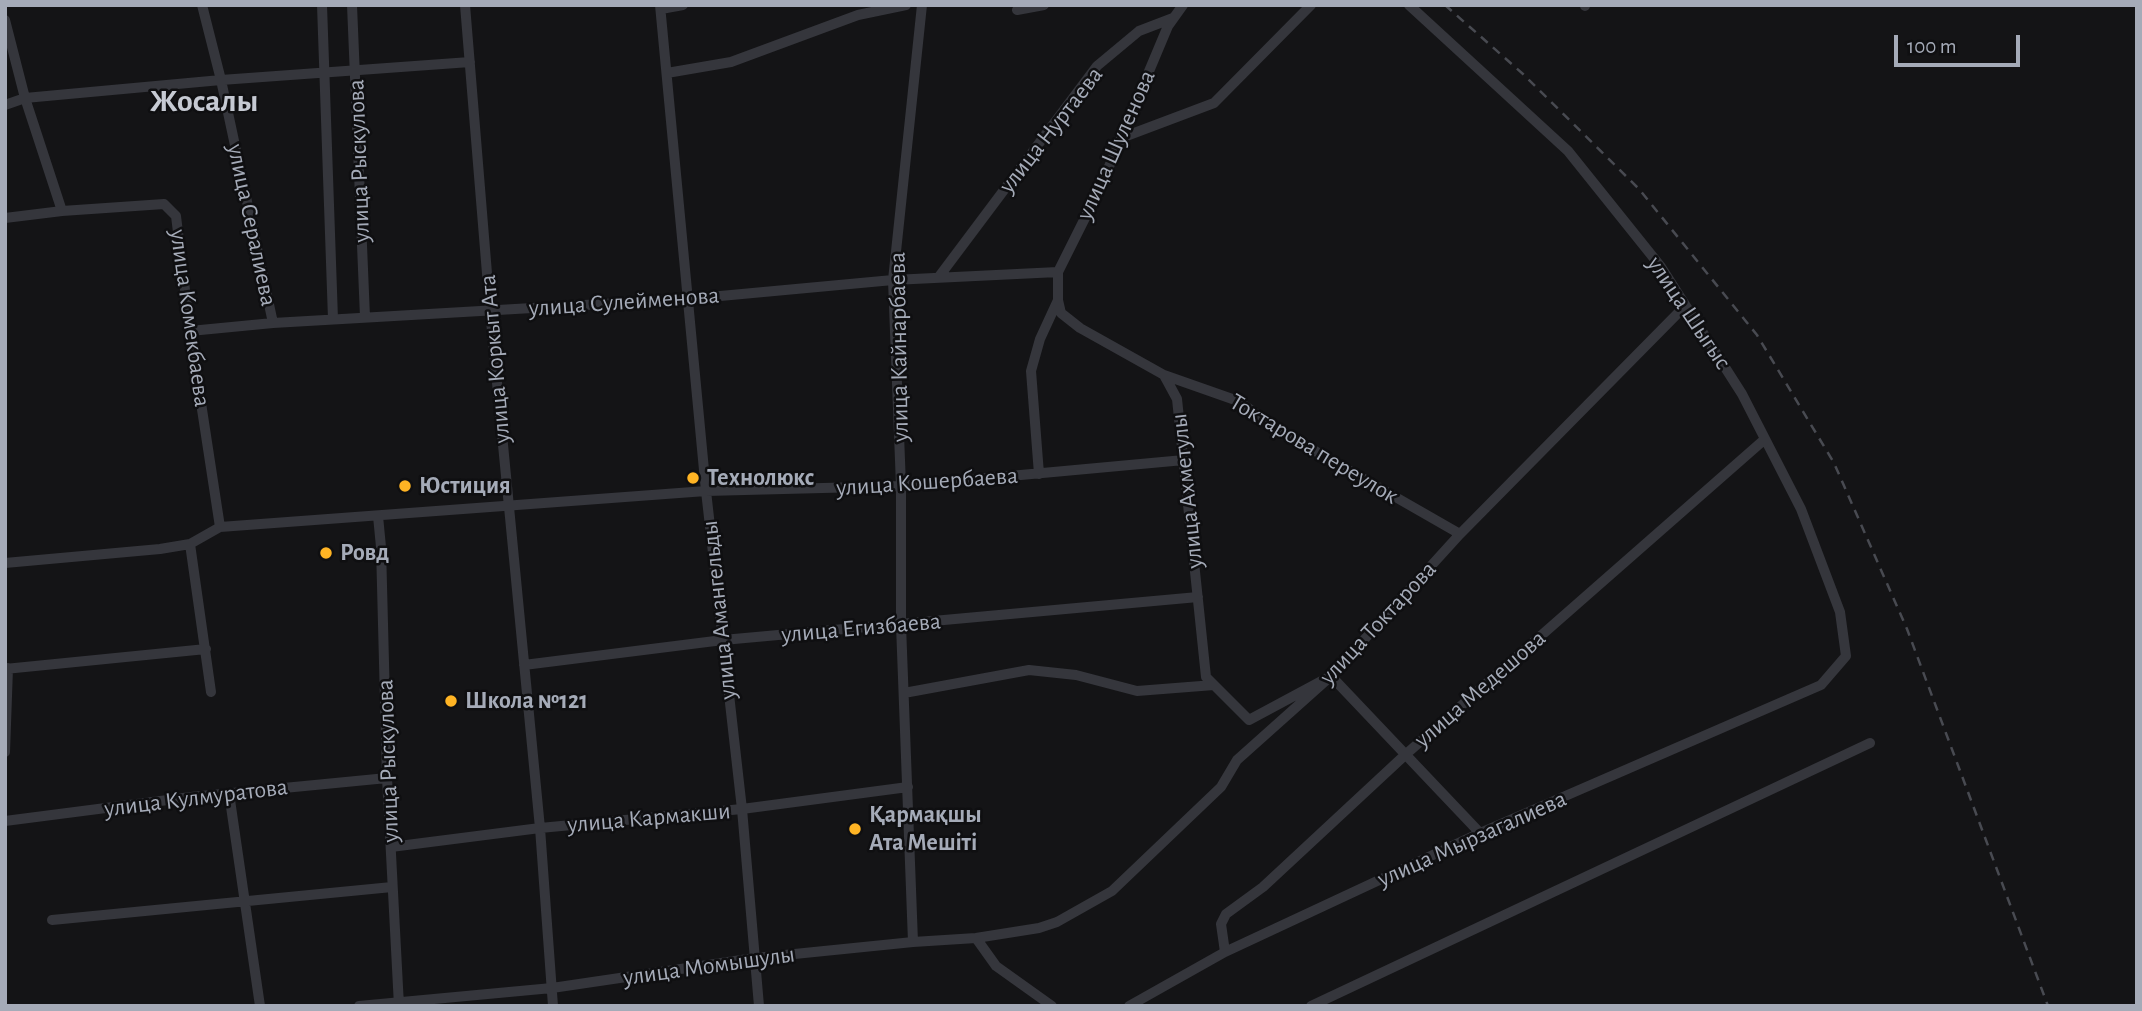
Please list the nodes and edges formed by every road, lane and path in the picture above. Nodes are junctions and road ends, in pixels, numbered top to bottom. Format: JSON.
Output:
{"nodes":[{"id":1,"x":202,"y":5,"type":"edge"},
{"id":2,"x":322,"y":5,"type":"edge"},
{"id":3,"x":352,"y":5,"type":"edge"},
{"id":4,"x":465,"y":5,"type":"edge"},
{"id":5,"x":683,"y":5,"type":"edge"},
{"id":6,"x":906,"y":5,"type":"edge"},
{"id":7,"x":922,"y":5,"type":"edge"},
{"id":8,"x":1044,"y":5,"type":"edge"},
{"id":9,"x":1183,"y":5,"type":"edge"},
{"id":10,"x":1311,"y":5,"type":"edge"},
{"id":11,"x":1409,"y":5,"type":"edge"},
{"id":12,"x":661,"y":7,"type":"edge"},
{"id":13,"x":1017,"y":10,"type":"dead end"},
{"id":14,"x":1173,"y":19,"type":"junction"},
{"id":15,"x":5,"y":20,"type":"edge"},
{"id":16,"x":470,"y":62,"type":"junction"},
{"id":17,"x":355,"y":70,"type":"junction"},
{"id":18,"x":324,"y":73,"type":"junction"},
{"id":19,"x":667,"y":74,"type":"junction"},
{"id":20,"x":221,"y":80,"type":"junction"},
{"id":21,"x":25,"y":98,"type":"junction"},
{"id":22,"x":5,"y":105,"type":"edge"},
{"id":23,"x":1121,"y":138,"type":"junction"},
{"id":24,"x":62,"y":211,"type":"junction"},
{"id":25,"x":5,"y":218,"type":"edge"},
{"id":26,"x":1058,"y":272,"type":"junction"},
{"id":27,"x":939,"y":278,"type":"junction"},
{"id":28,"x":894,"y":280,"type":"junction"},
{"id":29,"x":688,"y":299,"type":"junction"},
{"id":30,"x":1058,"y":300,"type":"junction"},
{"id":31,"x":1685,"y":306,"type":"junction"},
{"id":32,"x":490,"y":310,"type":"junction"},
{"id":33,"x":365,"y":317,"type":"junction"},
{"id":34,"x":333,"y":319,"type":"junction"},
{"id":35,"x":272,"y":323,"type":"junction"},
{"id":36,"x":190,"y":331,"type":"junction"},
{"id":37,"x":1164,"y":374,"type":"junction"},
{"id":38,"x":1765,"y":439,"type":"junction"},
{"id":39,"x":1184,"y":460,"type":"junction"},
{"id":40,"x":1039,"y":474,"type":"junction"},
{"id":41,"x":901,"y":486,"type":"junction"},
{"id":42,"x":706,"y":491,"type":"junction"},
{"id":43,"x":508,"y":507,"type":"junction"},
{"id":44,"x":378,"y":516,"type":"junction"},
{"id":45,"x":220,"y":527,"type":"junction"},
{"id":46,"x":1460,"y":534,"type":"junction"},
{"id":47,"x":190,"y":544,"type":"junction"},
{"id":48,"x":5,"y":563,"type":"edge"},
{"id":49,"x":1198,"y":597,"type":"junction"},
{"id":50,"x":901,"y":625,"type":"junction"},
{"id":51,"x":723,"y":640,"type":"junction"},
{"id":52,"x":206,"y":649,"type":"junction"},
{"id":53,"x":524,"y":665,"type":"junction"},
{"id":54,"x":7,"y":668,"type":"edge"},
{"id":55,"x":1332,"y":676,"type":"junction"},
{"id":56,"x":1214,"y":685,"type":"junction"},
{"id":57,"x":1821,"y":685,"type":"joint"},
{"id":58,"x":211,"y":692,"type":"dead end"},
{"id":59,"x":904,"y":693,"type":"junction"},
{"id":60,"x":1870,"y":743,"type":"dead end"},
{"id":61,"x":5,"y":752,"type":"edge"},
{"id":62,"x":1405,"y":755,"type":"junction"},
{"id":63,"x":387,"y":778,"type":"junction"},
{"id":64,"x":908,"y":787,"type":"junction"},
{"id":65,"x":229,"y":793,"type":"junction"},
{"id":66,"x":742,"y":809,"type":"junction"},
{"id":67,"x":5,"y":821,"type":"edge"},
{"id":68,"x":540,"y":828,"type":"junction"},
{"id":69,"x":1480,"y":833,"type":"junction"},
{"id":70,"x":390,"y":847,"type":"junction"},
{"id":71,"x":392,"y":887,"type":"junction"},
{"id":72,"x":244,"y":901,"type":"junction"},
{"id":73,"x":52,"y":920,"type":"dead end"},
{"id":74,"x":1057,"y":922,"type":"joint"},
{"id":75,"x":976,"y":938,"type":"junction"},
{"id":76,"x":913,"y":942,"type":"junction"},
{"id":77,"x":1225,"y":952,"type":"junction"},
{"id":78,"x":755,"y":958,"type":"junction"},
{"id":79,"x":552,"y":988,"type":"junction"},
{"id":80,"x":399,"y":1004,"type":"edge"},
{"id":81,"x":260,"y":1006,"type":"edge"},
{"id":82,"x":359,"y":1006,"type":"edge"},
{"id":83,"x":553,"y":1006,"type":"edge"},
{"id":84,"x":759,"y":1006,"type":"edge"},
{"id":85,"x":1052,"y":1006,"type":"edge"},
{"id":86,"x":1129,"y":1006,"type":"edge"},
{"id":87,"x":1311,"y":1006,"type":"edge"}],
"edges":[{"from":1,"to":20,"type":"street","name":"улица Сералиева"},
{"from":2,"to":18,"type":"street"},
{"from":3,"to":17,"type":"street","name":"улица Рыскулова"},
{"from":4,"to":16,"type":"street","name":"улица Коркыт Ата"},
{"from":5,"to":12,"type":"street"},
{"from":6,"to":19,"type":"street"},
{"from":7,"to":28,"type":"street","name":"улица Кайнарбаева"},
{"from":8,"to":13,"type":"street"},
{"from":9,"to":14,"type":"street"},
{"from":10,"to":23,"type":"street"},
{"from":11,"to":31,"type":"street","name":"улица Шыгыс"},
{"from":12,"to":19,"type":"street","name":"улица Амангельды"},
{"from":14,"to":23,"type":"street","name":"улица Шуленова"},
{"from":14,"to":27,"type":"street","name":"улица Нуртаева"},
{"from":15,"to":21,"type":"street"},
{"from":16,"to":17,"type":"street"},
{"from":16,"to":32,"type":"street","name":"улица Коркыт Ата"},
{"from":17,"to":18,"type":"street"},
{"from":17,"to":33,"type":"street","name":"улица Рыскулова"},
{"from":18,"to":20,"type":"street"},
{"from":18,"to":34,"type":"street"},
{"from":19,"to":29,"type":"street","name":"улица Амангельды"},
{"from":20,"to":21,"type":"street"},
{"from":20,"to":35,"type":"street","name":"улица Сералиева"},
{"from":21,"to":22,"type":"street"},
{"from":21,"to":24,"type":"street"},
{"from":23,"to":26,"type":"street","name":"улица Шуленова"},
{"from":24,"to":25,"type":"street","name":"улица Комекбаева"},
{"from":24,"to":36,"type":"street","name":"улица Комекбаева"},
{"from":26,"to":27,"type":"street","name":"улица Сулейменова"},
{"from":26,"to":30,"type":"street"},
{"from":27,"to":28,"type":"street","name":"улица Сулейменова"},
{"from":28,"to":29,"type":"street","name":"улица Сулейменова"},
{"from":28,"to":41,"type":"street","name":"улица Кайнарбаева"},
{"from":29,"to":32,"type":"street","name":"улица Сулейменова"},
{"from":29,"to":42,"type":"street","name":"улица Амангельды"},
{"from":30,"to":37,"type":"street"},
{"from":30,"to":40,"type":"street"},
{"from":31,"to":38,"type":"street","name":"улица Шыгыс"},
{"from":31,"to":46,"type":"street","name":"улица Токтарова"},
{"from":32,"to":33,"type":"street","name":"улица Сулейменова"},
{"from":32,"to":43,"type":"street","name":"улица Коркыт Ата"},
{"from":33,"to":34,"type":"street","name":"улица Сулейменова"},
{"from":34,"to":35,"type":"street","name":"улица Сулейменова"},
{"from":35,"to":36,"type":"street","name":"улица Сулейменова"},
{"from":36,"to":45,"type":"street","name":"улица Комекбаева"},
{"from":37,"to":39,"type":"street","name":"улица Ахметулы"},
{"from":37,"to":46,"type":"street","name":"Токтарова переулок"},
{"from":38,"to":57,"type":"street","name":"улица Шыгыс"},
{"from":38,"to":62,"type":"street","name":"улица Медешова"},
{"from":39,"to":40,"type":"street","name":"улица Кошербаева"},
{"from":39,"to":49,"type":"street","name":"улица Ахметулы"},
{"from":40,"to":41,"type":"street","name":"улица Кошербаева"},
{"from":41,"to":42,"type":"street","name":"улица Кошербаева"},
{"from":41,"to":50,"type":"street","name":"улица Кайнарбаева"},
{"from":42,"to":43,"type":"street","name":"улица Кошербаева"},
{"from":42,"to":51,"type":"street","name":"улица Амангельды"},
{"from":43,"to":44,"type":"street","name":"улица Кошербаева"},
{"from":43,"to":53,"type":"street","name":"улица Коркыт Ата"},
{"from":44,"to":45,"type":"street","name":"улица Кошербаева"},
{"from":44,"to":63,"type":"street","name":"улица Рыскулова"},
{"from":45,"to":47,"type":"street","name":"улица Кошербаева"},
{"from":46,"to":55,"type":"street","name":"улица Токтарова"},
{"from":47,"to":48,"type":"street","name":"улица Кошербаева"},
{"from":47,"to":52,"type":"street"},
{"from":49,"to":50,"type":"street","name":"улица Егизбаева"},
{"from":49,"to":56,"type":"street","name":"улица Ахметулы"},
{"from":50,"to":51,"type":"street","name":"улица Егизбаева"},
{"from":50,"to":59,"type":"street","name":"улица Кайнарбаева"},
{"from":51,"to":53,"type":"street","name":"улица Егизбаева"},
{"from":51,"to":66,"type":"street","name":"улица Амангельды"},
{"from":52,"to":54,"type":"street"},
{"from":52,"to":58,"type":"street"},
{"from":53,"to":68,"type":"street","name":"улица Коркыт Ата"},
{"from":54,"to":61,"type":"street"},
{"from":55,"to":56,"type":"street","name":"улица Ахметулы"},
{"from":55,"to":62,"type":"street"},
{"from":55,"to":74,"type":"street","name":"улица Токтарова"},
{"from":56,"to":59,"type":"street"},
{"from":57,"to":69,"type":"street","name":"улица Мырзагалиева"},
{"from":59,"to":64,"type":"street","name":"улица Кайнарбаева"},
{"from":60,"to":87,"type":"street"},
{"from":62,"to":69,"type":"street"},
{"from":62,"to":77,"type":"street","name":"улица Медешова"},
{"from":63,"to":65,"type":"street","name":"улица Кулмуратова"},
{"from":63,"to":70,"type":"street","name":"улица Рыскулова"},
{"from":64,"to":66,"type":"street","name":"улица Кармакши"},
{"from":64,"to":76,"type":"street","name":"улица Кайнарбаева"},
{"from":65,"to":67,"type":"street","name":"улица Кулмуратова"},
{"from":65,"to":72,"type":"street"},
{"from":66,"to":68,"type":"street","name":"улица Кармакши"},
{"from":66,"to":78,"type":"street","name":"улица Амангельды"},
{"from":68,"to":70,"type":"street","name":"улица Кармакши"},
{"from":68,"to":79,"type":"street","name":"улица Коркыт Ата"},
{"from":69,"to":77,"type":"street","name":"улица Мырзагалиева"},
{"from":70,"to":71,"type":"street","name":"улица Рыскулова"},
{"from":71,"to":72,"type":"street"},
{"from":71,"to":80,"type":"street","name":"улица Рыскулова"},
{"from":72,"to":73,"type":"street"},
{"from":72,"to":81,"type":"street"},
{"from":74,"to":75,"type":"street","name":"улица Момышулы"},
{"from":75,"to":76,"type":"street","name":"улица Момышулы"},
{"from":75,"to":85,"type":"street"},
{"from":76,"to":78,"type":"street","name":"улица Момышулы"},
{"from":77,"to":86,"type":"street","name":"улица Мырзагалиева"},
{"from":78,"to":79,"type":"street","name":"улица Момышулы"},
{"from":78,"to":84,"type":"street","name":"улица Амангельды"},
{"from":79,"to":80,"type":"street","name":"улица Момышулы"},
{"from":79,"to":83,"type":"street","name":"улица Коркыт Ата"},
{"from":80,"to":82,"type":"street","name":"улица Момышулы"}]}
